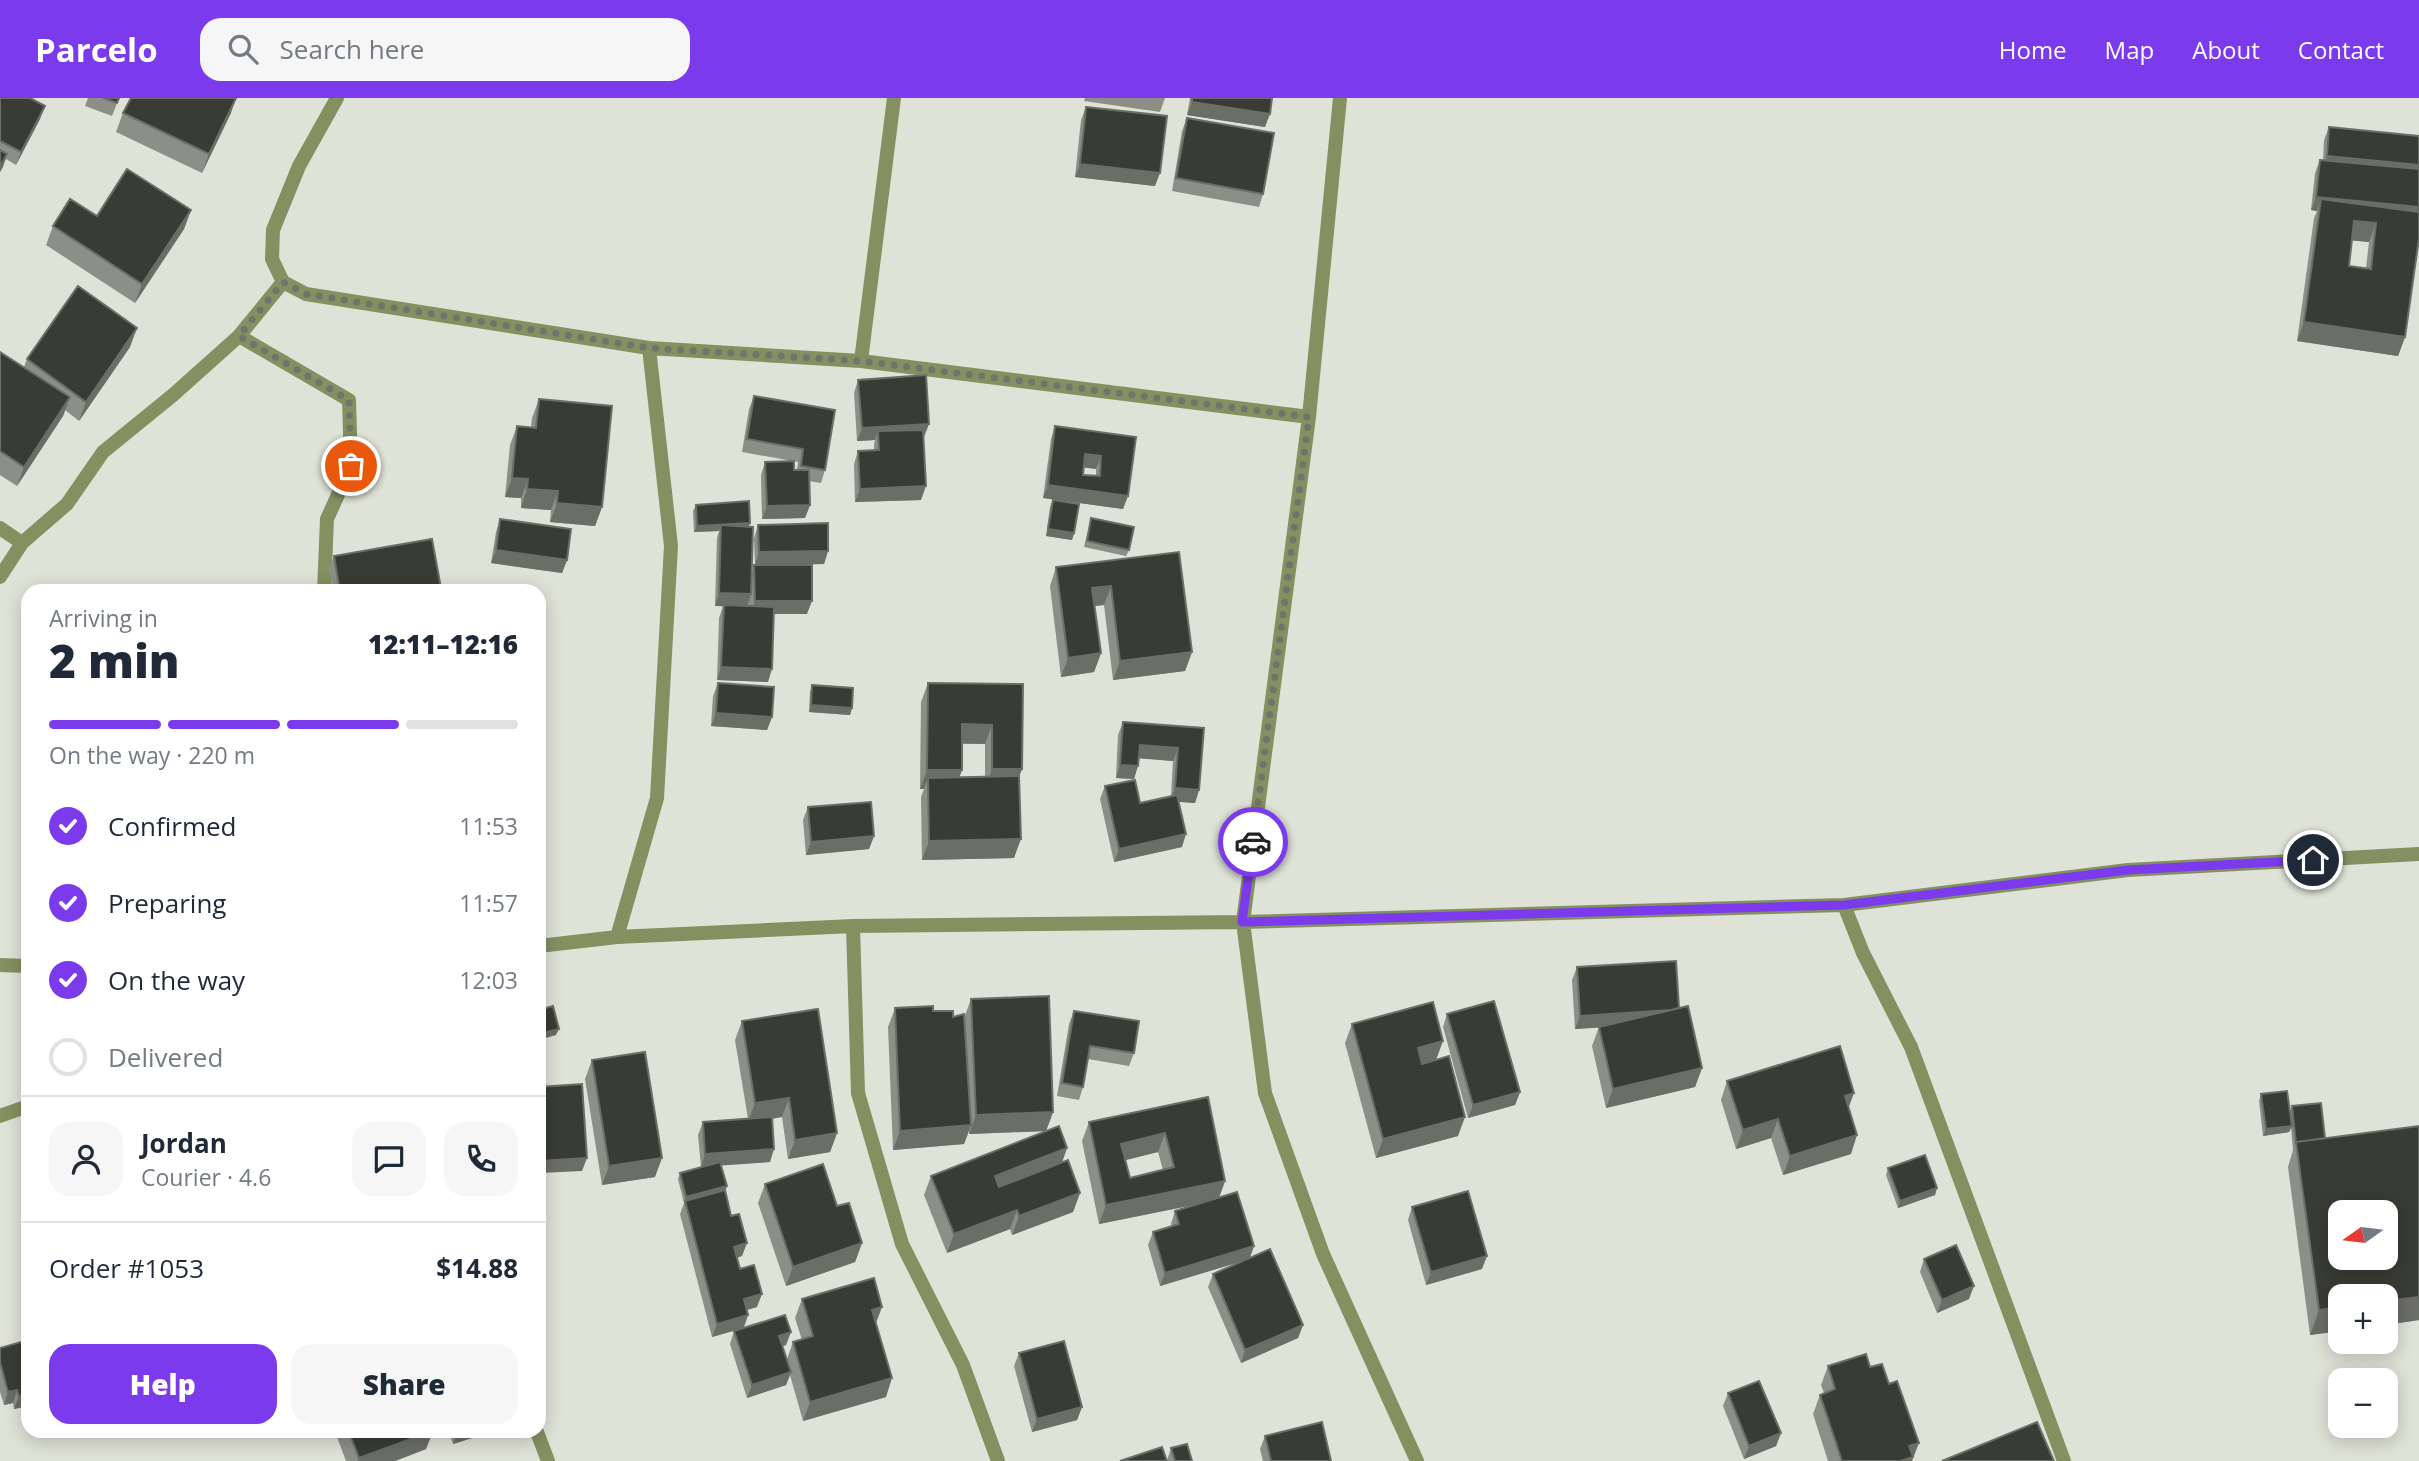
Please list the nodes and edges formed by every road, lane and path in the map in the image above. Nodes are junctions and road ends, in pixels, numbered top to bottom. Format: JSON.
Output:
{"nodes":[{"id":1,"x":337,"y":98,"type":"edge"},
{"id":2,"x":894,"y":98,"type":"edge"},
{"id":3,"x":1340,"y":98,"type":"edge"},
{"id":4,"x":283,"y":282,"type":"junction"},
{"id":5,"x":239,"y":336,"type":"junction"},
{"id":6,"x":649,"y":348,"type":"junction"},
{"id":7,"x":861,"y":361,"type":"junction"},
{"id":8,"x":1309,"y":417,"type":"junction"},
{"id":9,"x":0,"y":528,"type":"edge"},
{"id":10,"x":22,"y":543,"type":"junction"},
{"id":11,"x":0,"y":577,"type":"edge"},
{"id":12,"x":324,"y":584,"type":"edge"},
{"id":13,"x":2419,"y":854,"type":"edge"},
{"id":14,"x":1844,"y":905,"type":"junction"},
{"id":15,"x":1242,"y":922,"type":"junction"},
{"id":16,"x":853,"y":926,"type":"junction"},
{"id":17,"x":617,"y":937,"type":"junction"},
{"id":18,"x":546,"y":945,"type":"edge"},
{"id":19,"x":0,"y":965,"type":"edge"},
{"id":20,"x":21,"y":966,"type":"edge"},
{"id":21,"x":21,"y":1108,"type":"edge"},
{"id":22,"x":0,"y":1116,"type":"edge"},
{"id":23,"x":539,"y":1438,"type":"edge"},
{"id":24,"x":548,"y":1461,"type":"edge"},
{"id":25,"x":998,"y":1461,"type":"edge"},
{"id":26,"x":1417,"y":1461,"type":"edge"},
{"id":27,"x":2064,"y":1461,"type":"edge"}],
"edges":[{"from":1,"to":4,"type":"street"},
{"from":2,"to":7,"type":"street"},
{"from":3,"to":8,"type":"street"},
{"from":4,"to":5,"type":"street"},
{"from":4,"to":6,"type":"street"},
{"from":5,"to":10,"type":"street"},
{"from":5,"to":12,"type":"street"},
{"from":6,"to":7,"type":"street"},
{"from":6,"to":17,"type":"street"},
{"from":7,"to":8,"type":"street"},
{"from":8,"to":15,"type":"street"},
{"from":9,"to":10,"type":"street"},
{"from":10,"to":11,"type":"street"},
{"from":13,"to":14,"type":"street"},
{"from":14,"to":15,"type":"street"},
{"from":14,"to":27,"type":"street"},
{"from":15,"to":16,"type":"street"},
{"from":15,"to":26,"type":"street"},
{"from":16,"to":17,"type":"street"},
{"from":16,"to":25,"type":"street"},
{"from":17,"to":18,"type":"street"},
{"from":19,"to":20,"type":"street"},
{"from":21,"to":22,"type":"street"},
{"from":23,"to":24,"type":"street"}]}
